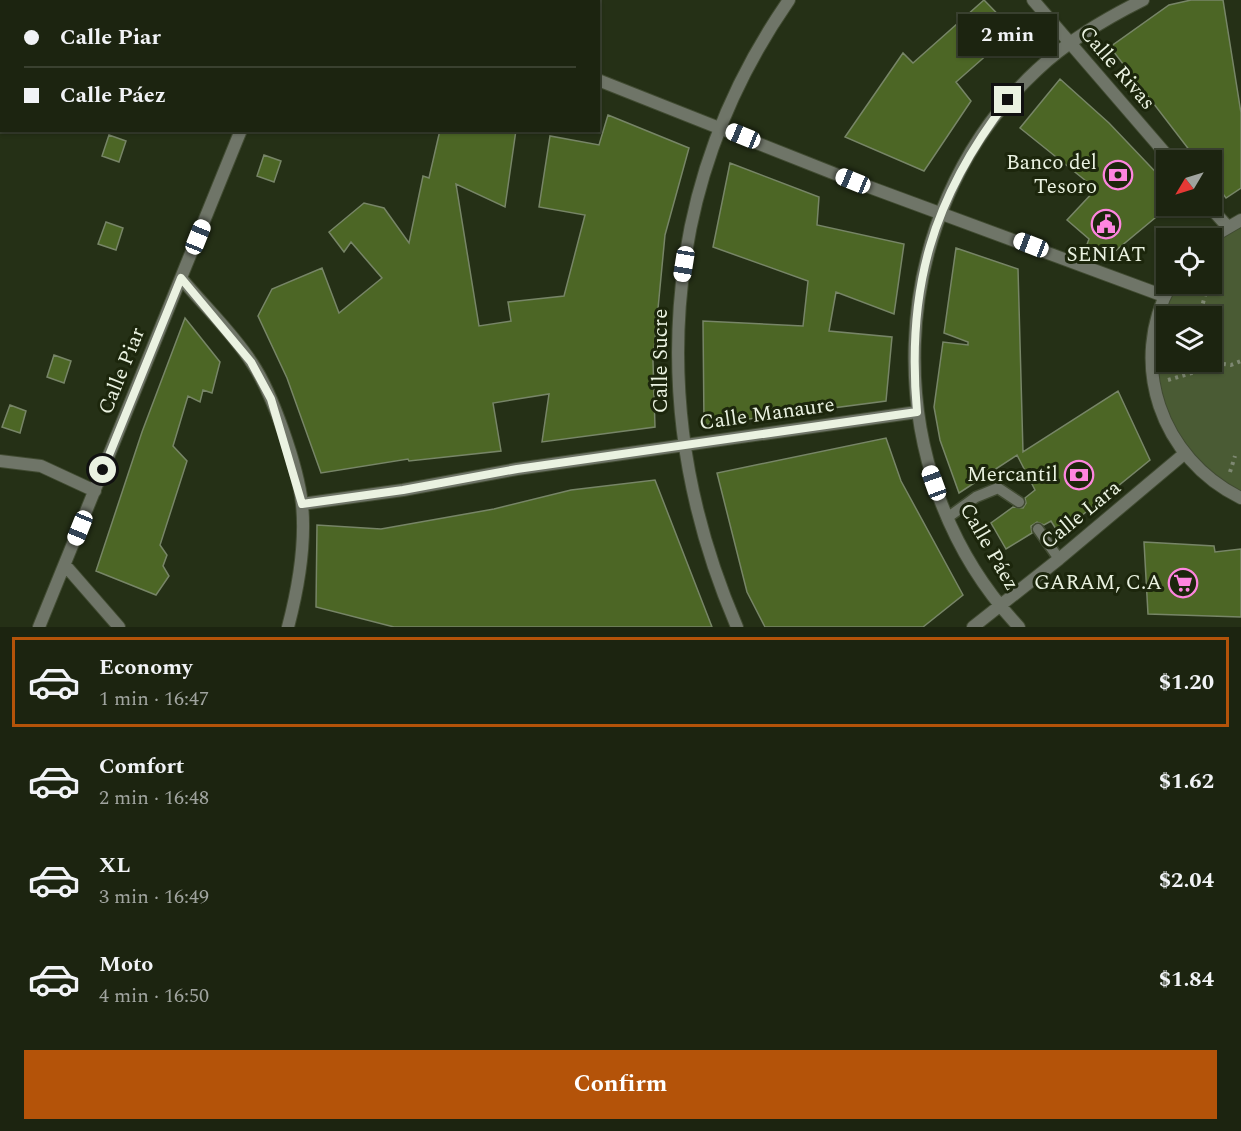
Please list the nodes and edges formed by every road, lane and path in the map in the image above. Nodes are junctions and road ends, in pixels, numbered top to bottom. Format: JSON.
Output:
{"nodes":[{"id":1,"x":789,"y":0,"type":"edge"},
{"id":2,"x":1033,"y":0,"type":"edge"},
{"id":3,"x":1143,"y":0,"type":"edge"},
{"id":4,"x":1070,"y":43,"type":"junction"},
{"id":5,"x":600,"y":81,"type":"edge"},
{"id":6,"x":721,"y":127,"type":"junction"},
{"id":7,"x":240,"y":132,"type":"edge"},
{"id":8,"x":1162,"y":150,"type":"edge"},
{"id":9,"x":942,"y":212,"type":"junction"},
{"id":10,"x":1218,"y":216,"type":"edge"},
{"id":11,"x":1241,"y":220,"type":"edge"},
{"id":12,"x":1227,"y":226,"type":"junction"},
{"id":13,"x":1222,"y":230,"type":"edge"},
{"id":14,"x":181,"y":278,"type":"junction"},
{"id":15,"x":1164,"y":296,"type":"joint"},
{"id":16,"x":1241,"y":361,"type":"edge"},
{"id":17,"x":1222,"y":364,"type":"edge"},
{"id":18,"x":1195,"y":372,"type":"edge"},
{"id":19,"x":1154,"y":384,"type":"junction"},
{"id":20,"x":917,"y":412,"type":"junction"},
{"id":21,"x":683,"y":446,"type":"junction"},
{"id":22,"x":1184,"y":454,"type":"junction"},
{"id":23,"x":0,"y":461,"type":"edge"},
{"id":24,"x":94,"y":491,"type":"junction"},
{"id":25,"x":1241,"y":498,"type":"edge"},
{"id":26,"x":1019,"y":502,"type":"dead end"},
{"id":27,"x":302,"y":504,"type":"junction"},
{"id":28,"x":947,"y":518,"type":"junction"},
{"id":29,"x":1038,"y":529,"type":"dead end"},
{"id":30,"x":1059,"y":559,"type":"junction"},
{"id":31,"x":65,"y":565,"type":"junction"},
{"id":32,"x":1000,"y":606,"type":"junction"},
{"id":33,"x":39,"y":627,"type":"edge"},
{"id":34,"x":118,"y":627,"type":"edge"},
{"id":35,"x":288,"y":627,"type":"edge"},
{"id":36,"x":737,"y":627,"type":"edge"},
{"id":37,"x":973,"y":627,"type":"edge"},
{"id":38,"x":1019,"y":627,"type":"edge"}],
"edges":[{"from":1,"to":6,"type":"street","name":"Calle Sucre"},
{"from":2,"to":4,"type":"street","name":"Calle Rivas"},
{"from":3,"to":4,"type":"street","name":"Calle Páez"},
{"from":4,"to":8,"type":"street","name":"Calle Rivas"},
{"from":4,"to":9,"type":"street","name":"Calle Páez"},
{"from":5,"to":6,"type":"street"},
{"from":6,"to":9,"type":"street"},
{"from":6,"to":21,"type":"street","name":"Calle Sucre"},
{"from":7,"to":14,"type":"street","name":"Calle Piar"},
{"from":9,"to":15,"type":"street"},
{"from":9,"to":20,"type":"street","name":"Calle Páez"},
{"from":10,"to":12,"type":"street"},
{"from":11,"to":12,"type":"street"},
{"from":12,"to":13,"type":"street"},
{"from":14,"to":24,"type":"street","name":"Calle Piar"},
{"from":14,"to":27,"type":"street"},
{"from":15,"to":19,"type":"street"},
{"from":16,"to":17,"type":"path"},
{"from":18,"to":19,"type":"path"},
{"from":19,"to":22,"type":"street"},
{"from":20,"to":21,"type":"street","name":"Calle Manaure"},
{"from":20,"to":28,"type":"street","name":"Calle Páez"},
{"from":21,"to":27,"type":"street","name":"Calle Manaure"},
{"from":21,"to":36,"type":"street","name":"Calle Sucre"},
{"from":22,"to":25,"type":"street"},
{"from":22,"to":30,"type":"street","name":"Calle Lara"},
{"from":23,"to":24,"type":"street"},
{"from":24,"to":31,"type":"street","name":"Calle Piar"},
{"from":26,"to":28,"type":"lane"},
{"from":27,"to":35,"type":"street"},
{"from":28,"to":32,"type":"street","name":"Calle Páez"},
{"from":29,"to":30,"type":"lane"},
{"from":30,"to":32,"type":"street","name":"Calle Lara"},
{"from":31,"to":33,"type":"street","name":"Calle Piar"},
{"from":31,"to":34,"type":"street"},
{"from":32,"to":37,"type":"street","name":"Calle Lara"},
{"from":32,"to":38,"type":"street","name":"Calle Páez"}]}
